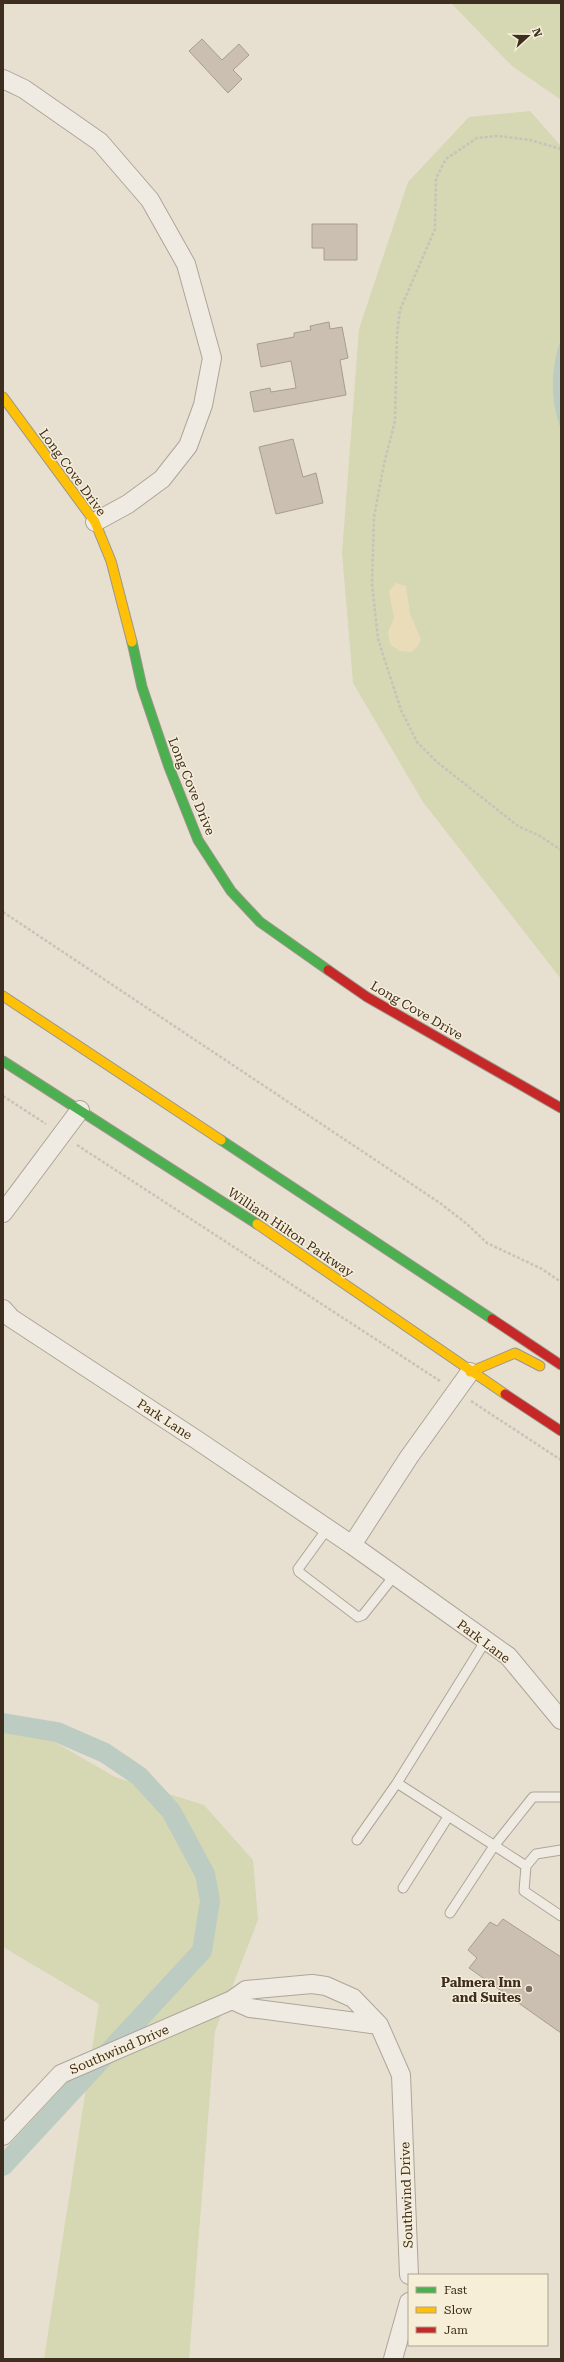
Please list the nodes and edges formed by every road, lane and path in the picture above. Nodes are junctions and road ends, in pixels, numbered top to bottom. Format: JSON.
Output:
{"nodes":[{"id":1,"x":3,"y":79,"type":"edge"},
{"id":2,"x":561,"y":149,"type":"edge"},
{"id":3,"x":3,"y":398,"type":"edge"},
{"id":4,"x":95,"y":522,"type":"junction"},
{"id":5,"x":561,"y":850,"type":"edge"},
{"id":6,"x":3,"y":912,"type":"edge"},
{"id":7,"x":3,"y":996,"type":"edge"},
{"id":8,"x":3,"y":1061,"type":"edge"},
{"id":9,"x":3,"y":1096,"type":"edge"},
{"id":10,"x":561,"y":1108,"type":"edge"},
{"id":11,"x":80,"y":1110,"type":"junction"},
{"id":12,"x":62,"y":1134,"type":"junction"},
{"id":13,"x":5,"y":1207,"type":"edge"},
{"id":14,"x":561,"y":1282,"type":"edge"},
{"id":15,"x":3,"y":1309,"type":"edge"},
{"id":16,"x":561,"y":1365,"type":"edge"},
{"id":17,"x":548,"y":1370,"type":"dead end"},
{"id":18,"x":470,"y":1372,"type":"junction"},
{"id":19,"x":456,"y":1391,"type":"junction"},
{"id":20,"x":561,"y":1431,"type":"edge"},
{"id":21,"x":561,"y":1460,"type":"edge"},
{"id":22,"x":327,"y":1529,"type":"junction"},
{"id":23,"x":352,"y":1545,"type":"junction"},
{"id":24,"x":394,"y":1576,"type":"junction"},
{"id":25,"x":486,"y":1640,"type":"junction"},
{"id":26,"x":561,"y":1720,"type":"edge"},
{"id":27,"x":397,"y":1783,"type":"junction"},
{"id":28,"x":561,"y":1797,"type":"edge"},
{"id":29,"x":448,"y":1817,"type":"junction"},
{"id":30,"x":357,"y":1840,"type":"dead end"},
{"id":31,"x":494,"y":1846,"type":"junction"},
{"id":32,"x":561,"y":1850,"type":"edge"},
{"id":33,"x":526,"y":1866,"type":"junction"},
{"id":34,"x":403,"y":1888,"type":"dead end"},
{"id":35,"x":450,"y":1913,"type":"dead end"},
{"id":36,"x":561,"y":1916,"type":"edge"},
{"id":37,"x":232,"y":2000,"type":"junction"},
{"id":38,"x":379,"y":2025,"type":"junction"},
{"id":39,"x":3,"y":2136,"type":"edge"},
{"id":40,"x":409,"y":2274,"type":"edge"},
{"id":41,"x":408,"y":2306,"type":"edge"},
{"id":42,"x":393,"y":2359,"type":"edge"}],
"edges":[{"from":1,"to":4,"type":"street"},
{"from":2,"to":5,"type":"path"},
{"from":3,"to":4,"type":"main road","name":"Long Cove Drive"},
{"from":4,"to":10,"type":"main road","name":"Long Cove Drive"},
{"from":6,"to":14,"type":"path"},
{"from":7,"to":16,"type":"main road"},
{"from":8,"to":11,"type":"main road","name":"William Hilton Parkway"},
{"from":9,"to":12,"type":"path"},
{"from":11,"to":12,"type":"street"},
{"from":11,"to":18,"type":"main road","name":"William Hilton Parkway"},
{"from":12,"to":13,"type":"street"},
{"from":12,"to":19,"type":"path"},
{"from":15,"to":22,"type":"street","name":"Park Lane"},
{"from":17,"to":18,"type":"main road"},
{"from":18,"to":19,"type":"street"},
{"from":18,"to":20,"type":"main road","name":"William Hilton Parkway"},
{"from":19,"to":21,"type":"path"},
{"from":19,"to":23,"type":"street"},
{"from":22,"to":23,"type":"street","name":"Park Lane"},
{"from":22,"to":24,"type":"lane"},
{"from":23,"to":24,"type":"street","name":"Park Lane"},
{"from":24,"to":25,"type":"street","name":"Park Lane"},
{"from":25,"to":26,"type":"street","name":"Park Lane"},
{"from":25,"to":27,"type":"lane"},
{"from":27,"to":29,"type":"lane"},
{"from":27,"to":30,"type":"lane"},
{"from":28,"to":31,"type":"lane"},
{"from":29,"to":31,"type":"lane"},
{"from":29,"to":34,"type":"lane"},
{"from":31,"to":33,"type":"lane"},
{"from":31,"to":35,"type":"lane"},
{"from":32,"to":33,"type":"lane"},
{"from":33,"to":36,"type":"lane"},
{"from":37,"to":38,"type":"street"},
{"from":37,"to":38,"type":"street","name":"Southwind Drive"},
{"from":37,"to":39,"type":"street","name":"Southwind Drive"},
{"from":38,"to":40,"type":"street","name":"Southwind Drive"},
{"from":41,"to":42,"type":"street"}]}
